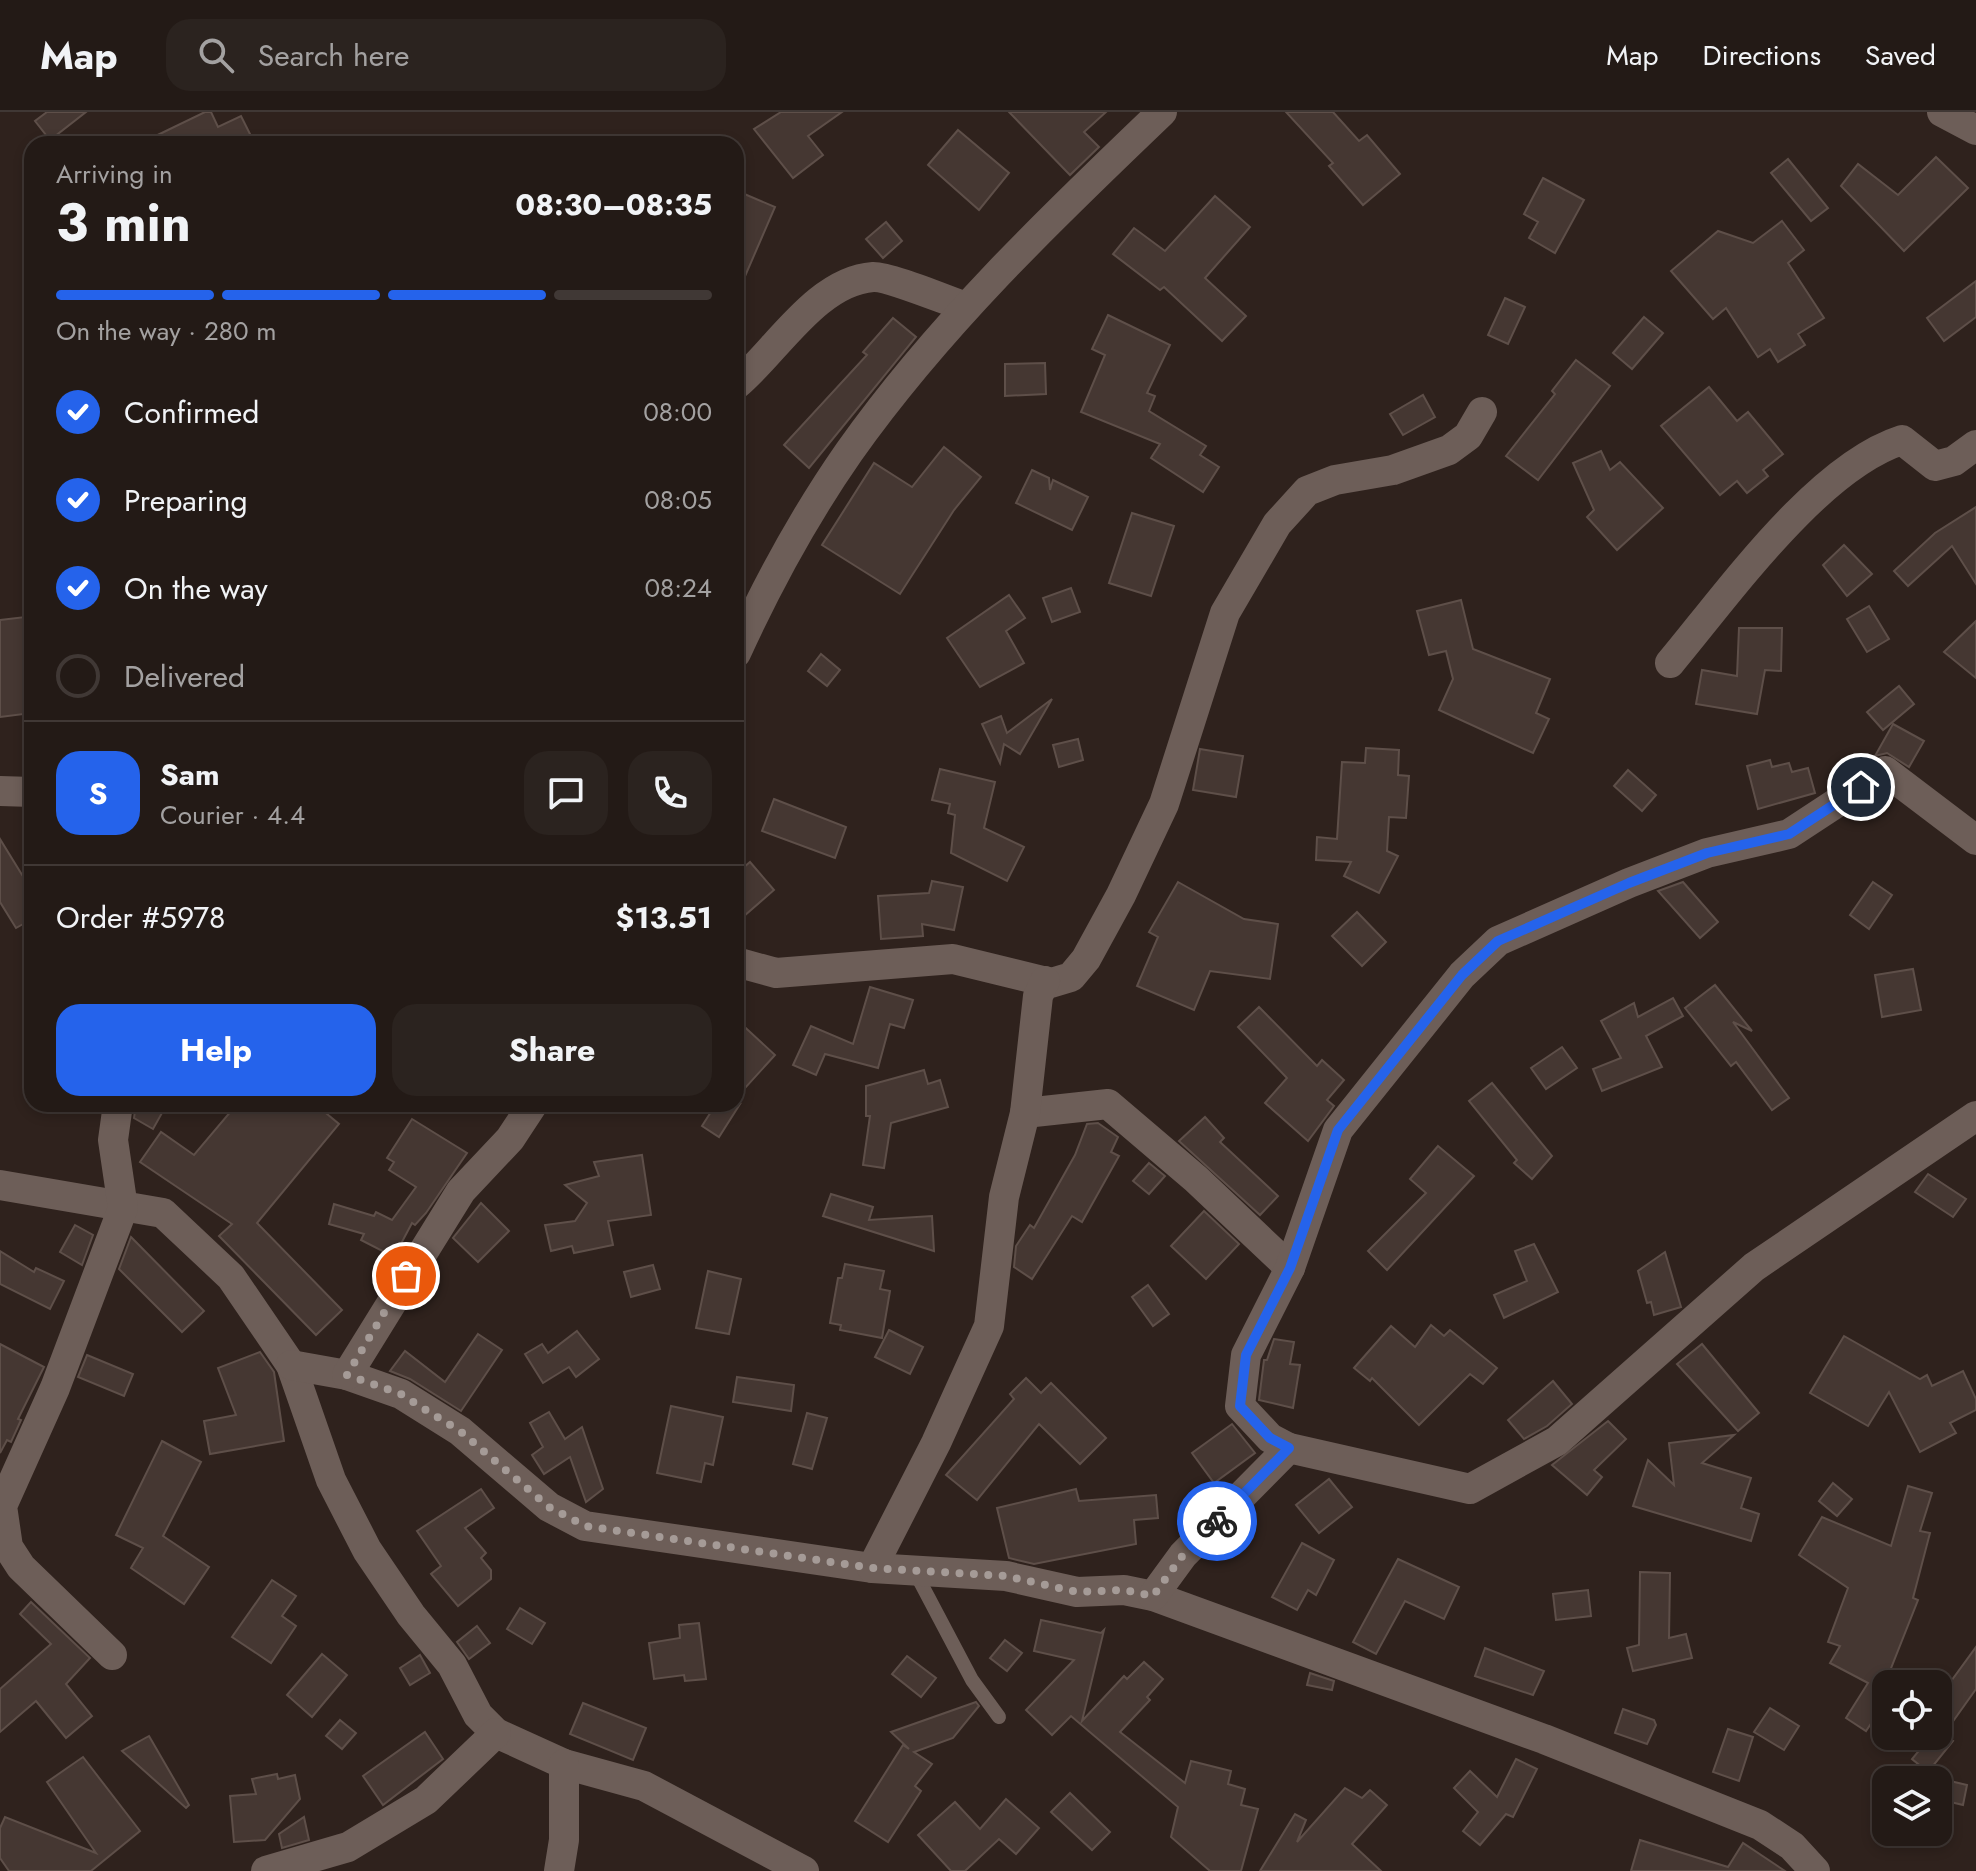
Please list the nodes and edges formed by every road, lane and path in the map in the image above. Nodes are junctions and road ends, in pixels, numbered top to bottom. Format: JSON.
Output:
{"nodes":[{"id":1,"x":1162,"y":112,"type":"edge"},
{"id":2,"x":1942,"y":112,"type":"edge"},
{"id":3,"x":1976,"y":130,"type":"edge"},
{"id":4,"x":966,"y":307,"type":"junction"},
{"id":5,"x":744,"y":378,"type":"edge"},
{"id":6,"x":1482,"y":412,"type":"dead end"},
{"id":7,"x":1976,"y":445,"type":"edge"},
{"id":8,"x":744,"y":636,"type":"edge"},
{"id":9,"x":1670,"y":663,"type":"dead end"},
{"id":10,"x":0,"y":791,"type":"edge"},
{"id":11,"x":24,"y":792,"type":"edge"},
{"id":12,"x":1976,"y":840,"type":"edge"},
{"id":13,"x":744,"y":964,"type":"edge"},
{"id":14,"x":1045,"y":981,"type":"junction"},
{"id":15,"x":117,"y":1112,"type":"edge"},
{"id":16,"x":528,"y":1112,"type":"edge"},
{"id":17,"x":1025,"y":1113,"type":"junction"},
{"id":18,"x":1976,"y":1116,"type":"edge"},
{"id":19,"x":0,"y":1185,"type":"edge"},
{"id":20,"x":123,"y":1208,"type":"junction"},
{"id":21,"x":1290,"y":1268,"type":"junction"},
{"id":22,"x":291,"y":1365,"type":"junction"},
{"id":23,"x":347,"y":1375,"type":"junction"},
{"id":24,"x":1289,"y":1448,"type":"junction"},
{"id":25,"x":1,"y":1505,"type":"edge"},
{"id":26,"x":872,"y":1568,"type":"junction"},
{"id":27,"x":915,"y":1571,"type":"junction"},
{"id":28,"x":1153,"y":1596,"type":"junction"},
{"id":29,"x":112,"y":1655,"type":"dead end"},
{"id":30,"x":999,"y":1717,"type":"dead end"},
{"id":31,"x":496,"y":1733,"type":"junction"},
{"id":32,"x":564,"y":1764,"type":"junction"},
{"id":33,"x":266,"y":1871,"type":"edge"},
{"id":34,"x":559,"y":1871,"type":"edge"},
{"id":35,"x":804,"y":1871,"type":"edge"},
{"id":36,"x":1815,"y":1871,"type":"edge"}],
"edges":[{"from":1,"to":4,"type":"street"},
{"from":2,"to":3,"type":"street"},
{"from":4,"to":5,"type":"street"},
{"from":4,"to":8,"type":"street"},
{"from":6,"to":14,"type":"street"},
{"from":7,"to":9,"type":"street"},
{"from":10,"to":11,"type":"street"},
{"from":12,"to":21,"type":"street"},
{"from":13,"to":14,"type":"street"},
{"from":14,"to":17,"type":"street"},
{"from":15,"to":20,"type":"street"},
{"from":16,"to":23,"type":"street"},
{"from":17,"to":21,"type":"street"},
{"from":17,"to":26,"type":"street"},
{"from":18,"to":24,"type":"street"},
{"from":19,"to":20,"type":"street"},
{"from":20,"to":22,"type":"street"},
{"from":20,"to":25,"type":"street"},
{"from":21,"to":24,"type":"street"},
{"from":22,"to":23,"type":"street"},
{"from":22,"to":31,"type":"street"},
{"from":23,"to":26,"type":"street"},
{"from":24,"to":28,"type":"street"},
{"from":25,"to":29,"type":"street"},
{"from":26,"to":27,"type":"street"},
{"from":27,"to":28,"type":"street"},
{"from":27,"to":30,"type":"lane"},
{"from":28,"to":36,"type":"street"},
{"from":31,"to":32,"type":"street"},
{"from":31,"to":33,"type":"street"},
{"from":32,"to":34,"type":"street"},
{"from":32,"to":35,"type":"street"}]}
